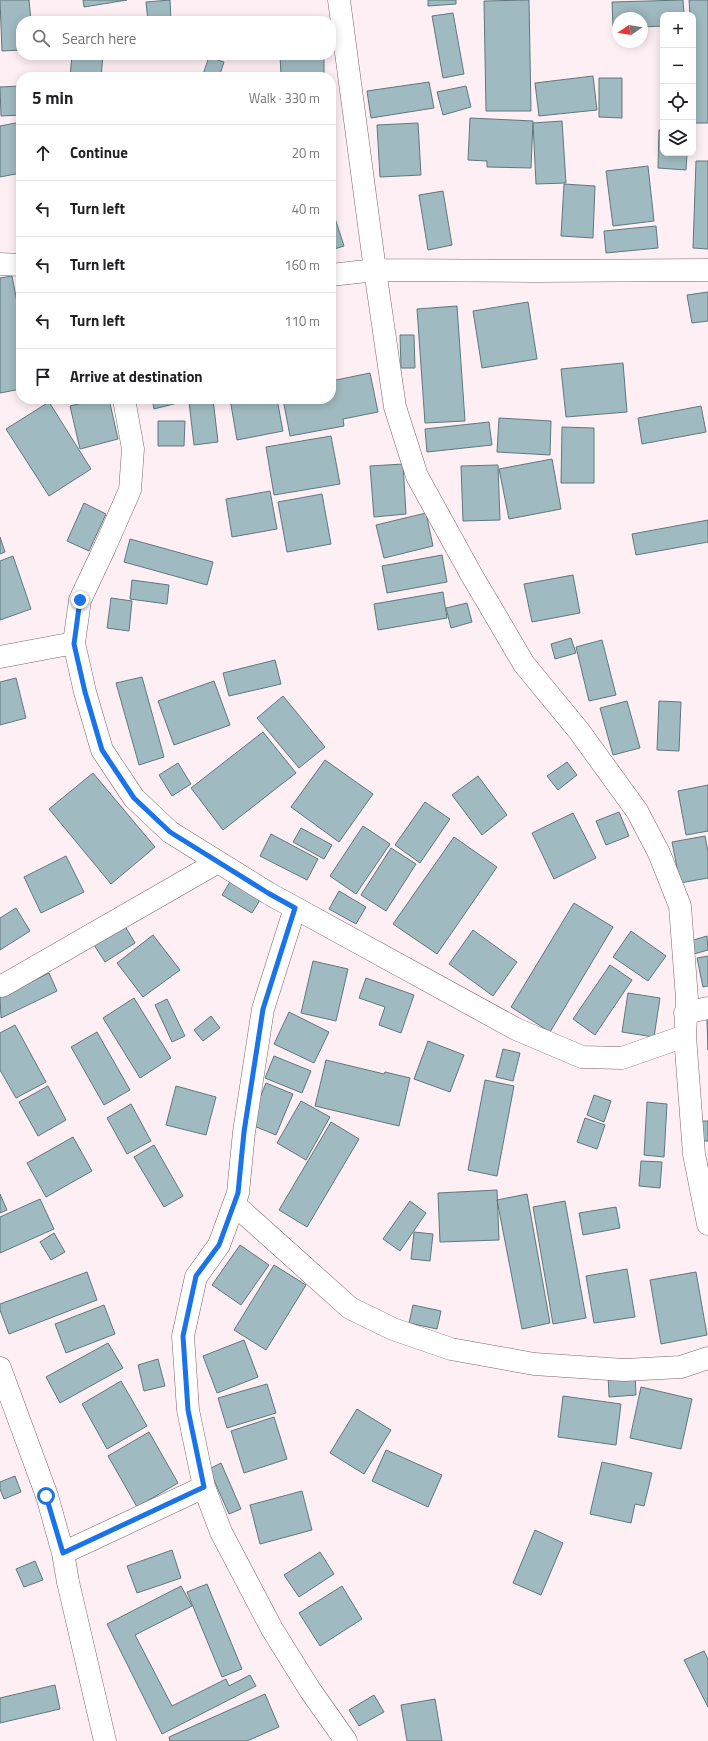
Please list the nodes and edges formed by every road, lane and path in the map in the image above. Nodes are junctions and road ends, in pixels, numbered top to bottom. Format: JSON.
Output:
{"nodes":[{"id":1,"x":339,"y":0,"type":"edge"},
{"id":2,"x":0,"y":264,"type":"edge"},
{"id":3,"x":16,"y":265,"type":"edge"},
{"id":4,"x":375,"y":270,"type":"junction"},
{"id":5,"x":708,"y":270,"type":"edge"},
{"id":6,"x":336,"y":274,"type":"edge"},
{"id":7,"x":125,"y":404,"type":"edge"},
{"id":8,"x":74,"y":644,"type":"junction"},
{"id":9,"x":0,"y":657,"type":"edge"},
{"id":10,"x":218,"y":862,"type":"junction"},
{"id":11,"x":295,"y":908,"type":"junction"},
{"id":12,"x":2,"y":986,"type":"dead end"},
{"id":13,"x":708,"y":1008,"type":"edge"},
{"id":14,"x":685,"y":1013,"type":"junction"},
{"id":15,"x":685,"y":1036,"type":"junction"},
{"id":16,"x":234,"y":1204,"type":"junction"},
{"id":17,"x":708,"y":1224,"type":"edge"},
{"id":18,"x":708,"y":1358,"type":"edge"},
{"id":19,"x":0,"y":1368,"type":"edge"},
{"id":20,"x":204,"y":1487,"type":"junction"},
{"id":21,"x":63,"y":1553,"type":"junction"},
{"id":22,"x":105,"y":1741,"type":"edge"},
{"id":23,"x":346,"y":1741,"type":"edge"}],
"edges":[{"from":1,"to":4,"type":"street"},
{"from":2,"to":3,"type":"street"},
{"from":4,"to":5,"type":"street"},
{"from":4,"to":6,"type":"street"},
{"from":4,"to":14,"type":"street"},
{"from":7,"to":8,"type":"street"},
{"from":8,"to":9,"type":"street"},
{"from":8,"to":10,"type":"street"},
{"from":10,"to":11,"type":"street"},
{"from":10,"to":12,"type":"street"},
{"from":11,"to":15,"type":"street"},
{"from":11,"to":16,"type":"street"},
{"from":13,"to":14,"type":"street"},
{"from":14,"to":15,"type":"street"},
{"from":15,"to":17,"type":"street"},
{"from":16,"to":18,"type":"street"},
{"from":16,"to":20,"type":"street"},
{"from":19,"to":21,"type":"street"},
{"from":20,"to":21,"type":"street"},
{"from":20,"to":23,"type":"street"},
{"from":21,"to":22,"type":"street"}]}
